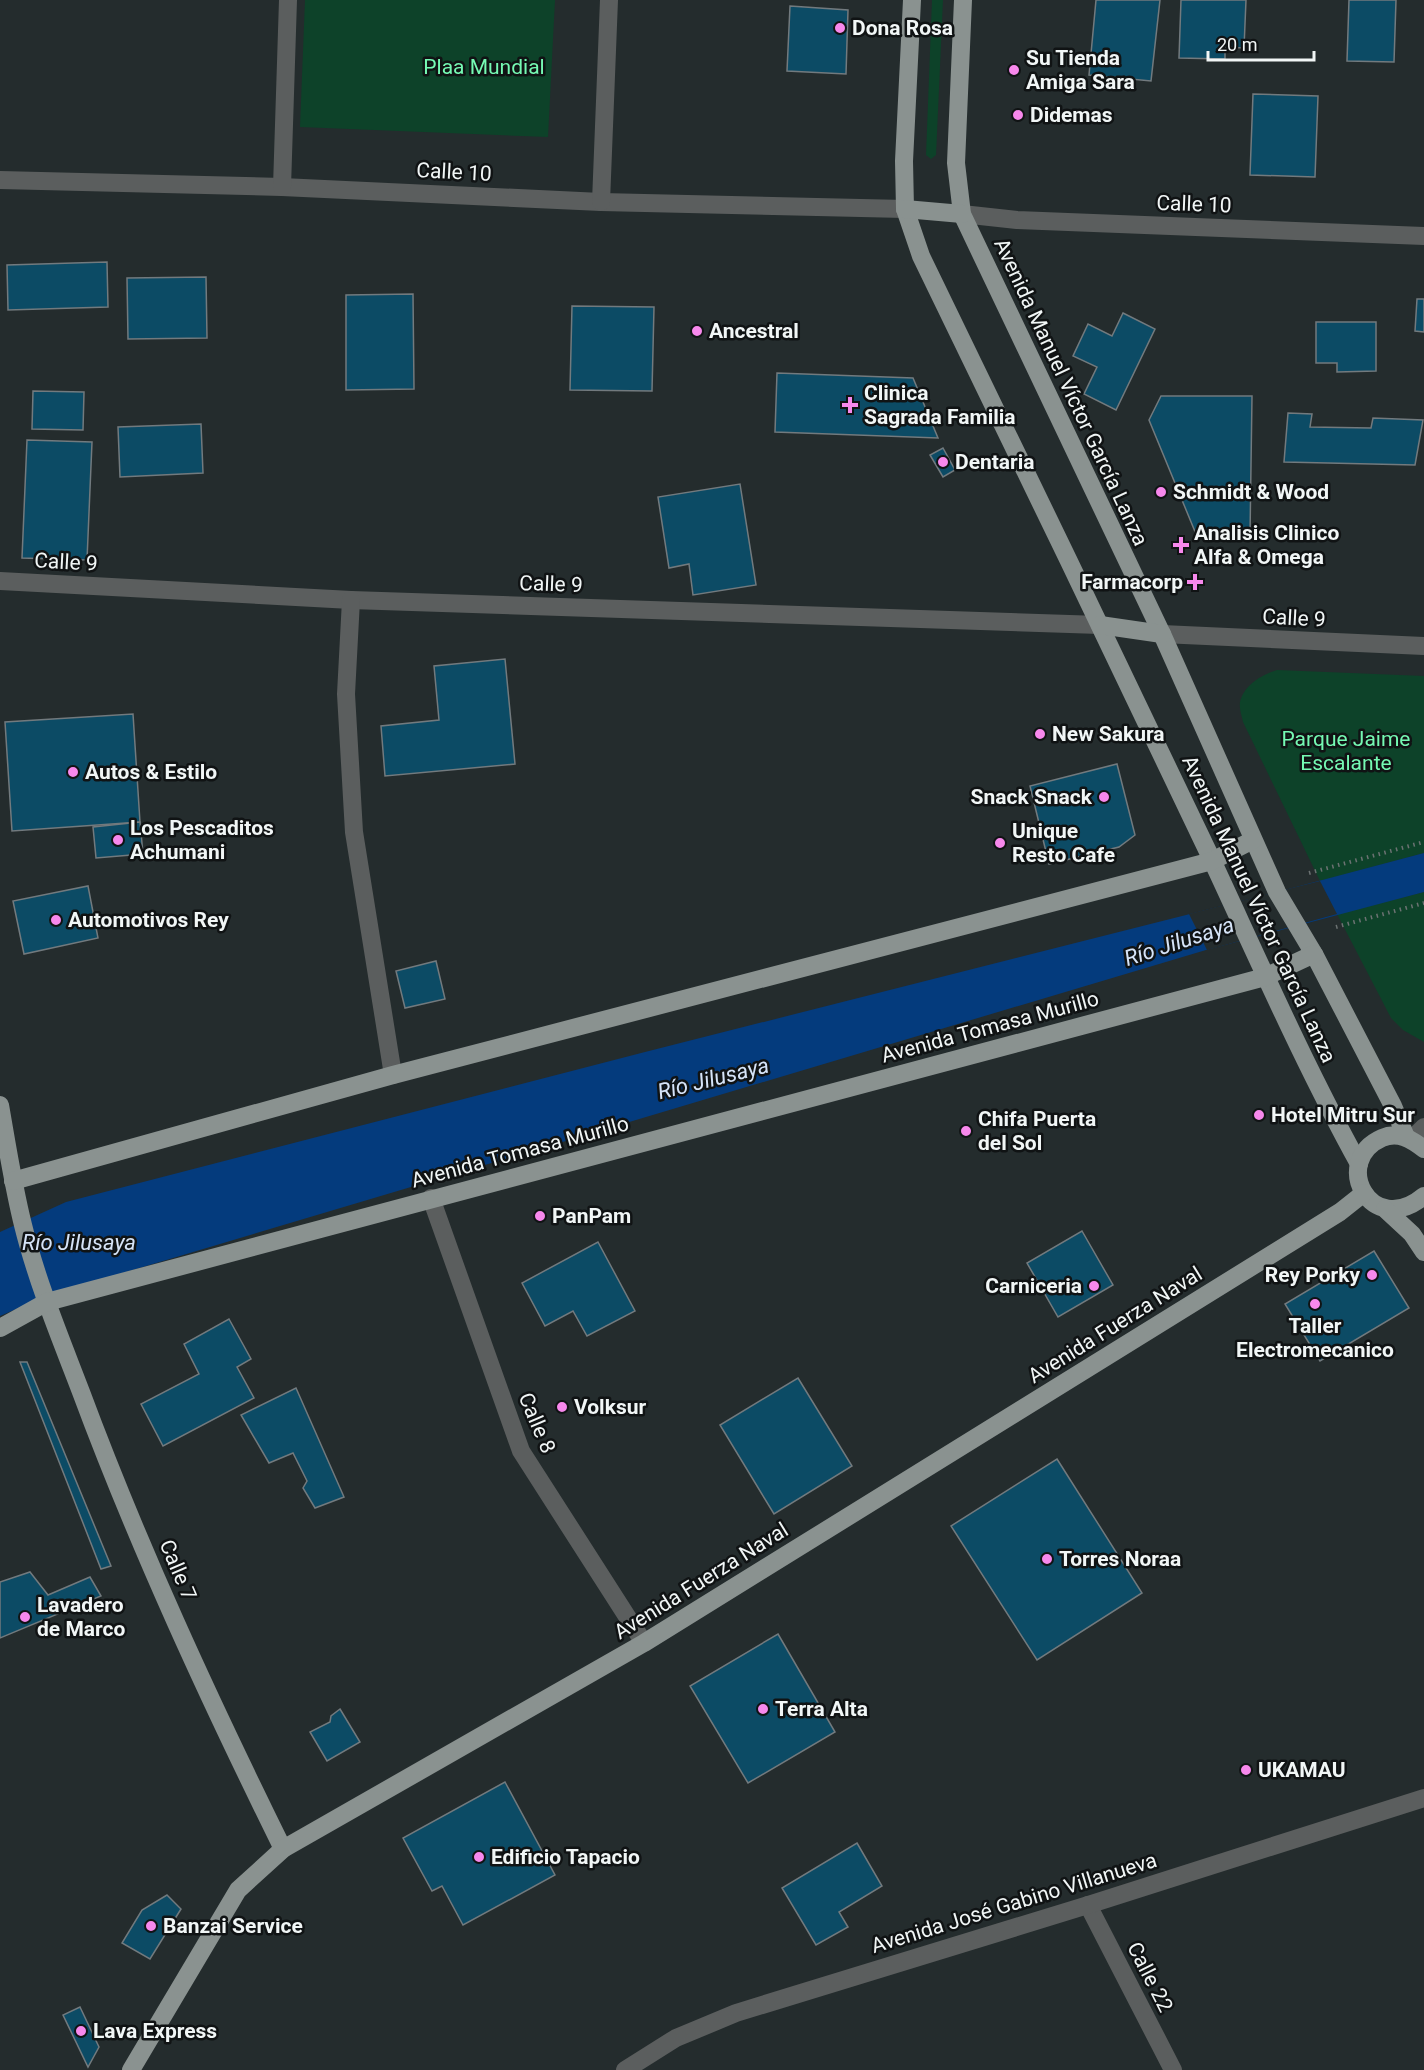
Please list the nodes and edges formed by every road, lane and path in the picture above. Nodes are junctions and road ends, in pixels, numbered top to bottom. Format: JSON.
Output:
{"nodes":[{"id":1,"x":288,"y":0,"type":"edge"},
{"id":2,"x":609,"y":0,"type":"edge"},
{"id":3,"x":912,"y":0,"type":"edge"},
{"id":4,"x":963,"y":0,"type":"edge"},
{"id":5,"x":0,"y":180,"type":"edge"},
{"id":6,"x":282,"y":187,"type":"junction"},
{"id":7,"x":601,"y":202,"type":"junction"},
{"id":8,"x":905,"y":209,"type":"junction"},
{"id":9,"x":962,"y":214,"type":"junction"},
{"id":10,"x":1424,"y":236,"type":"edge"},
{"id":11,"x":0,"y":581,"type":"edge"},
{"id":12,"x":351,"y":600,"type":"junction"},
{"id":13,"x":1100,"y":624,"type":"junction"},
{"id":14,"x":1162,"y":634,"type":"junction"},
{"id":15,"x":1424,"y":646,"type":"edge"},
{"id":16,"x":1253,"y":840,"type":"junction"},
{"id":17,"x":1424,"y":842,"type":"edge"},
{"id":18,"x":1212,"y":861,"type":"junction"},
{"id":19,"x":1309,"y":873,"type":"dead end"},
{"id":20,"x":1424,"y":903,"type":"edge"},
{"id":21,"x":1336,"y":927,"type":"dead end"},
{"id":22,"x":1314,"y":954,"type":"junction"},
{"id":23,"x":1265,"y":977,"type":"junction"},
{"id":24,"x":393,"y":1075,"type":"junction"},
{"id":25,"x":0,"y":1104,"type":"edge"},
{"id":26,"x":1417,"y":1138,"type":"edge"},
{"id":27,"x":1359,"y":1164,"type":"junction"},
{"id":28,"x":13,"y":1181,"type":"junction"},
{"id":29,"x":1364,"y":1193,"type":"junction"},
{"id":30,"x":1424,"y":1196,"type":"edge"},
{"id":31,"x":431,"y":1198,"type":"junction"},
{"id":32,"x":1385,"y":1209,"type":"junction"},
{"id":33,"x":1424,"y":1252,"type":"edge"},
{"id":34,"x":47,"y":1302,"type":"junction"},
{"id":35,"x":0,"y":1328,"type":"edge"},
{"id":36,"x":644,"y":1643,"type":"junction"},
{"id":37,"x":1424,"y":1798,"type":"edge"},
{"id":38,"x":283,"y":1849,"type":"junction"},
{"id":39,"x":1088,"y":1905,"type":"junction"},
{"id":40,"x":131,"y":2070,"type":"edge"},
{"id":41,"x":625,"y":2070,"type":"edge"},
{"id":42,"x":1173,"y":2070,"type":"edge"}],
"edges":[{"from":1,"to":6,"type":"street"},
{"from":2,"to":7,"type":"street"},
{"from":3,"to":8,"type":"main road","name":"Avenida Manuel Víctor García Lanza"},
{"from":4,"to":9,"type":"main road","name":"Avenida Manuel Víctor García Lanza"},
{"from":5,"to":6,"type":"street","name":"Calle 10"},
{"from":6,"to":7,"type":"street","name":"Calle 10"},
{"from":7,"to":8,"type":"street","name":"Calle 10"},
{"from":8,"to":9,"type":"main road"},
{"from":8,"to":13,"type":"main road","name":"Avenida Manuel Víctor García Lanza"},
{"from":9,"to":10,"type":"street","name":"Calle 10"},
{"from":9,"to":14,"type":"main road","name":"Avenida Manuel Víctor García Lanza"},
{"from":11,"to":12,"type":"street","name":"Calle 9"},
{"from":12,"to":13,"type":"street","name":"Calle 9"},
{"from":12,"to":24,"type":"street"},
{"from":13,"to":14,"type":"main road"},
{"from":13,"to":18,"type":"main road","name":"Avenida Manuel Víctor García Lanza"},
{"from":14,"to":15,"type":"street","name":"Calle 9"},
{"from":14,"to":16,"type":"main road","name":"Avenida Manuel Víctor García Lanza"},
{"from":16,"to":18,"type":"main road"},
{"from":16,"to":22,"type":"main road","name":"Avenida Manuel Víctor García Lanza"},
{"from":17,"to":19,"type":"path"},
{"from":18,"to":23,"type":"main road","name":"Avenida Manuel Víctor García Lanza"},
{"from":18,"to":24,"type":"main road"},
{"from":20,"to":21,"type":"path"},
{"from":22,"to":23,"type":"main road","name":"Avenida Tomasa Murillo"},
{"from":22,"to":26,"type":"main road","name":"Avenida Manuel Víctor García Lanza"},
{"from":23,"to":27,"type":"main road","name":"Avenida Manuel Víctor García Lanza"},
{"from":23,"to":31,"type":"main road","name":"Avenida Tomasa Murillo"},
{"from":24,"to":28,"type":"main road"},
{"from":25,"to":28,"type":"main road","name":"Calle 7"},
{"from":26,"to":27,"type":"main road"},
{"from":27,"to":29,"type":"main road","name":"Avenida Manuel Víctor García Lanza"},
{"from":28,"to":34,"type":"main road","name":"Calle 7"},
{"from":29,"to":32,"type":"main road"},
{"from":29,"to":36,"type":"main road","name":"Avenida Fuerza Naval"},
{"from":30,"to":32,"type":"main road"},
{"from":31,"to":34,"type":"main road","name":"Avenida Tomasa Murillo"},
{"from":31,"to":36,"type":"street","name":"Calle 8"},
{"from":32,"to":33,"type":"main road"},
{"from":34,"to":35,"type":"main road","name":"Avenida Tomasa Murillo"},
{"from":34,"to":38,"type":"main road","name":"Calle 7"},
{"from":36,"to":38,"type":"main road","name":"Avenida Fuerza Naval"},
{"from":37,"to":39,"type":"street","name":"Avenida José Gabino Villanueva"},
{"from":38,"to":40,"type":"main road","name":"Avenida Fuerza Naval"},
{"from":39,"to":41,"type":"street","name":"Avenida José Gabino Villanueva"},
{"from":39,"to":42,"type":"street","name":"Calle 22"}]}
